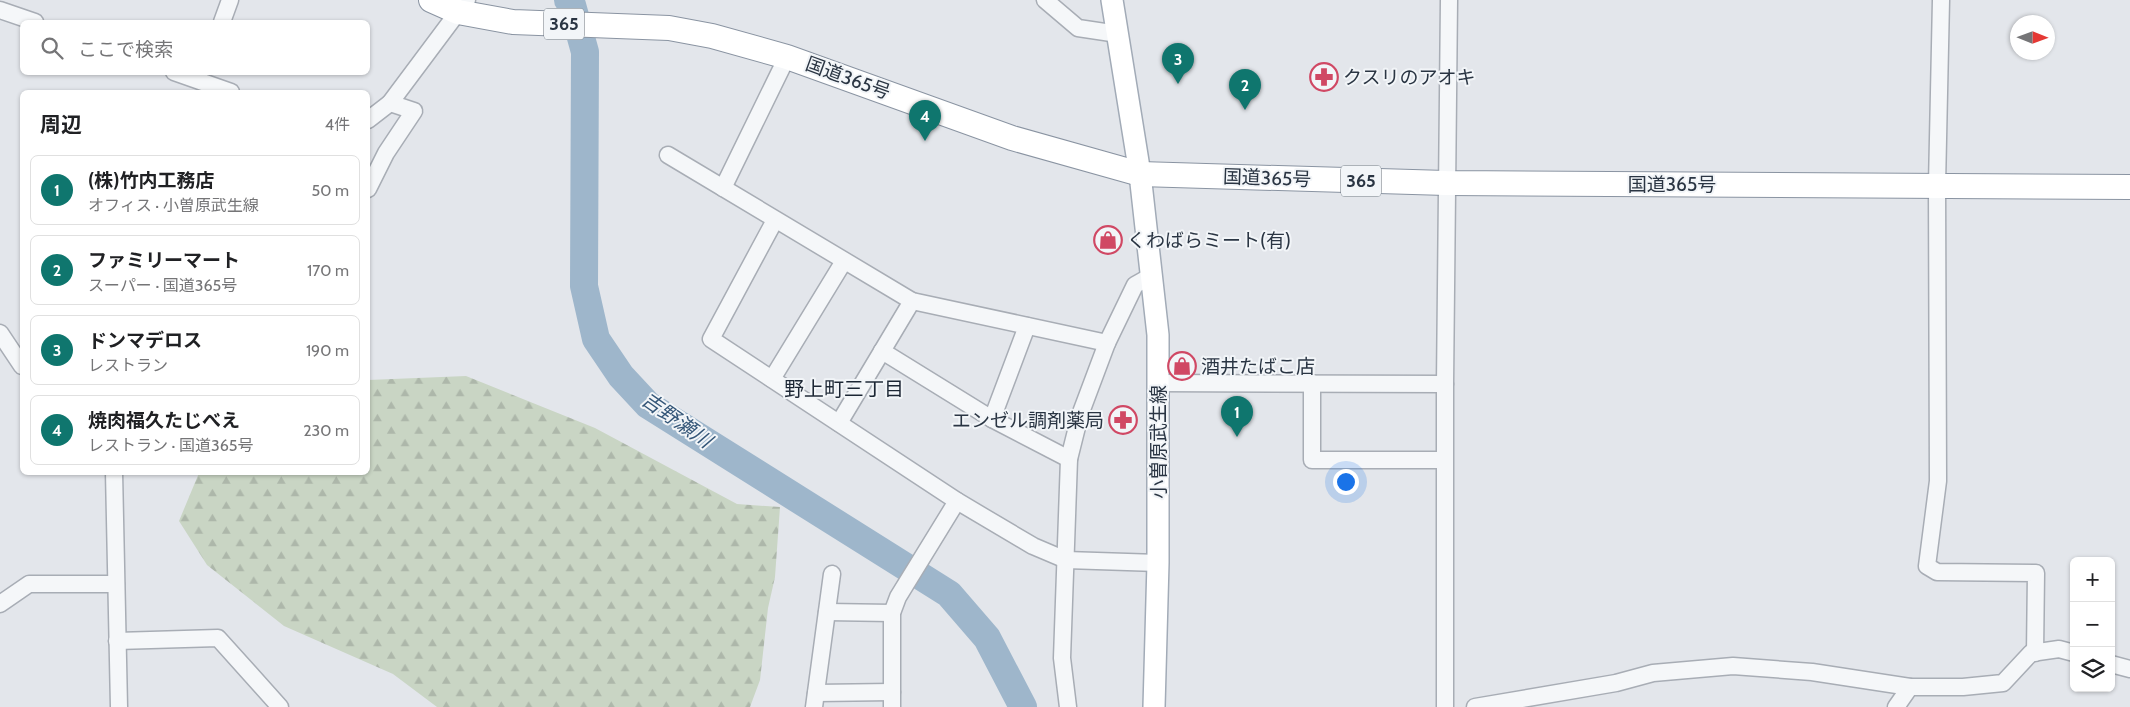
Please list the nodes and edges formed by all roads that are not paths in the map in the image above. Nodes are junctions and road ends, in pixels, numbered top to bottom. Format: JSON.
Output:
{"nodes":[{"id":1,"x":230,"y":0,"type":"edge"},
{"id":2,"x":431,"y":0,"type":"edge"},
{"id":3,"x":1045,"y":0,"type":"edge"},
{"id":4,"x":1112,"y":0,"type":"edge"},
{"id":5,"x":1449,"y":0,"type":"edge"},
{"id":6,"x":1941,"y":0,"type":"edge"},
{"id":7,"x":462,"y":6,"type":"edge"},
{"id":8,"x":0,"y":10,"type":"edge"},
{"id":9,"x":29,"y":20,"type":"edge"},
{"id":10,"x":223,"y":20,"type":"edge"},
{"id":11,"x":1118,"y":34,"type":"junction"},
{"id":12,"x":787,"y":57,"type":"junction"},
{"id":13,"x":182,"y":75,"type":"edge"},
{"id":14,"x":202,"y":82,"type":"edge"},
{"id":15,"x":225,"y":90,"type":"edge"},
{"id":16,"x":390,"y":103,"type":"junction"},
{"id":17,"x":370,"y":118,"type":"edge"},
{"id":18,"x":668,"y":155,"type":"dead end"},
{"id":19,"x":1140,"y":174,"type":"junction"},
{"id":20,"x":1446,"y":183,"type":"junction"},
{"id":21,"x":370,"y":185,"type":"edge"},
{"id":22,"x":1938,"y":186,"type":"junction"},
{"id":23,"x":2130,"y":187,"type":"edge"},
{"id":24,"x":723,"y":188,"type":"junction"},
{"id":25,"x":775,"y":220,"type":"junction"},
{"id":26,"x":844,"y":261,"type":"junction"},
{"id":27,"x":1152,"y":276,"type":"junction"},
{"id":28,"x":912,"y":301,"type":"junction"},
{"id":29,"x":1027,"y":326,"type":"junction"},
{"id":30,"x":0,"y":333,"type":"edge"},
{"id":31,"x":1107,"y":343,"type":"junction"},
{"id":32,"x":882,"y":351,"type":"junction"},
{"id":33,"x":20,"y":363,"type":"edge"},
{"id":34,"x":772,"y":379,"type":"junction"},
{"id":35,"x":1158,"y":384,"type":"junction"},
{"id":36,"x":1312,"y":384,"type":"junction"},
{"id":37,"x":1444,"y":384,"type":"junction"},
{"id":38,"x":992,"y":419,"type":"junction"},
{"id":39,"x":839,"y":423,"type":"junction"},
{"id":40,"x":1069,"y":459,"type":"junction"},
{"id":41,"x":1444,"y":460,"type":"junction"},
{"id":42,"x":114,"y":475,"type":"edge"},
{"id":43,"x":957,"y":501,"type":"junction"},
{"id":44,"x":1066,"y":560,"type":"junction"},
{"id":45,"x":1158,"y":563,"type":"junction"},
{"id":46,"x":832,"y":574,"type":"dead end"},
{"id":47,"x":116,"y":584,"type":"junction"},
{"id":48,"x":0,"y":604,"type":"edge"},
{"id":49,"x":827,"y":612,"type":"junction"},
{"id":50,"x":892,"y":612,"type":"junction"},
{"id":51,"x":117,"y":641,"type":"junction"},
{"id":52,"x":2035,"y":653,"type":"junction"},
{"id":53,"x":2070,"y":653,"type":"edge"},
{"id":54,"x":2115,"y":665,"type":"edge"},
{"id":55,"x":2130,"y":669,"type":"edge"},
{"id":56,"x":1910,"y":687,"type":"junction"},
{"id":57,"x":892,"y":699,"type":"edge"},
{"id":58,"x":815,"y":700,"type":"edge"},
{"id":59,"x":119,"y":707,"type":"edge"},
{"id":60,"x":280,"y":707,"type":"edge"},
{"id":61,"x":1068,"y":707,"type":"edge"},
{"id":62,"x":1154,"y":707,"type":"edge"},
{"id":63,"x":1445,"y":707,"type":"edge"},
{"id":64,"x":1475,"y":707,"type":"edge"},
{"id":65,"x":1896,"y":707,"type":"edge"}],
"edges":[{"from":1,"to":10,"type":"street"},
{"from":2,"to":7,"type":"highway","name":"国道365号","number":"365"},
{"from":3,"to":11,"type":"street"},
{"from":4,"to":11,"type":"main road","name":"小曽原武生線"},
{"from":5,"to":20,"type":"street"},
{"from":6,"to":22,"type":"street"},
{"from":7,"to":12,"type":"highway","name":"国道365号","number":"365"},
{"from":7,"to":16,"type":"street"},
{"from":8,"to":9,"type":"street"},
{"from":11,"to":19,"type":"main road","name":"小曽原武生線"},
{"from":12,"to":19,"type":"highway","name":"国道365号","number":"365"},
{"from":12,"to":24,"type":"street"},
{"from":13,"to":14,"type":"street"},
{"from":14,"to":15,"type":"street"},
{"from":16,"to":17,"type":"street"},
{"from":16,"to":21,"type":"street"},
{"from":18,"to":24,"type":"street"},
{"from":19,"to":20,"type":"highway","name":"国道365号","number":"365"},
{"from":19,"to":27,"type":"main road","name":"小曽原武生線"},
{"from":20,"to":22,"type":"highway","name":"国道365号","number":"365"},
{"from":20,"to":37,"type":"street"},
{"from":22,"to":23,"type":"highway","name":"国道365号","number":"365"},
{"from":22,"to":52,"type":"street"},
{"from":24,"to":25,"type":"street"},
{"from":25,"to":26,"type":"street"},
{"from":25,"to":34,"type":"street"},
{"from":26,"to":28,"type":"street"},
{"from":26,"to":34,"type":"street"},
{"from":27,"to":31,"type":"street"},
{"from":27,"to":35,"type":"main road","name":"小曽原武生線"},
{"from":28,"to":29,"type":"street"},
{"from":28,"to":32,"type":"street"},
{"from":29,"to":31,"type":"street"},
{"from":29,"to":38,"type":"street"},
{"from":30,"to":33,"type":"street"},
{"from":31,"to":40,"type":"street"},
{"from":32,"to":38,"type":"street"},
{"from":32,"to":39,"type":"street"},
{"from":34,"to":39,"type":"street"},
{"from":35,"to":36,"type":"street"},
{"from":35,"to":45,"type":"main road","name":"小曽原武生線"},
{"from":36,"to":37,"type":"street"},
{"from":36,"to":41,"type":"street"},
{"from":37,"to":41,"type":"street"},
{"from":38,"to":40,"type":"street"},
{"from":39,"to":43,"type":"street"},
{"from":40,"to":44,"type":"street"},
{"from":41,"to":63,"type":"street"},
{"from":42,"to":47,"type":"street"},
{"from":43,"to":44,"type":"street"},
{"from":43,"to":50,"type":"street"},
{"from":44,"to":45,"type":"street"},
{"from":44,"to":61,"type":"street"},
{"from":45,"to":62,"type":"main road","name":"小曽原武生線"},
{"from":46,"to":49,"type":"street"},
{"from":47,"to":48,"type":"street"},
{"from":47,"to":51,"type":"street"},
{"from":49,"to":50,"type":"street"},
{"from":49,"to":58,"type":"street"},
{"from":50,"to":57,"type":"street"},
{"from":51,"to":59,"type":"street"},
{"from":51,"to":60,"type":"street"},
{"from":52,"to":53,"type":"street"},
{"from":52,"to":56,"type":"street"},
{"from":54,"to":55,"type":"street"},
{"from":56,"to":64,"type":"street"},
{"from":56,"to":65,"type":"street"},
{"from":57,"to":58,"type":"street"}]}
